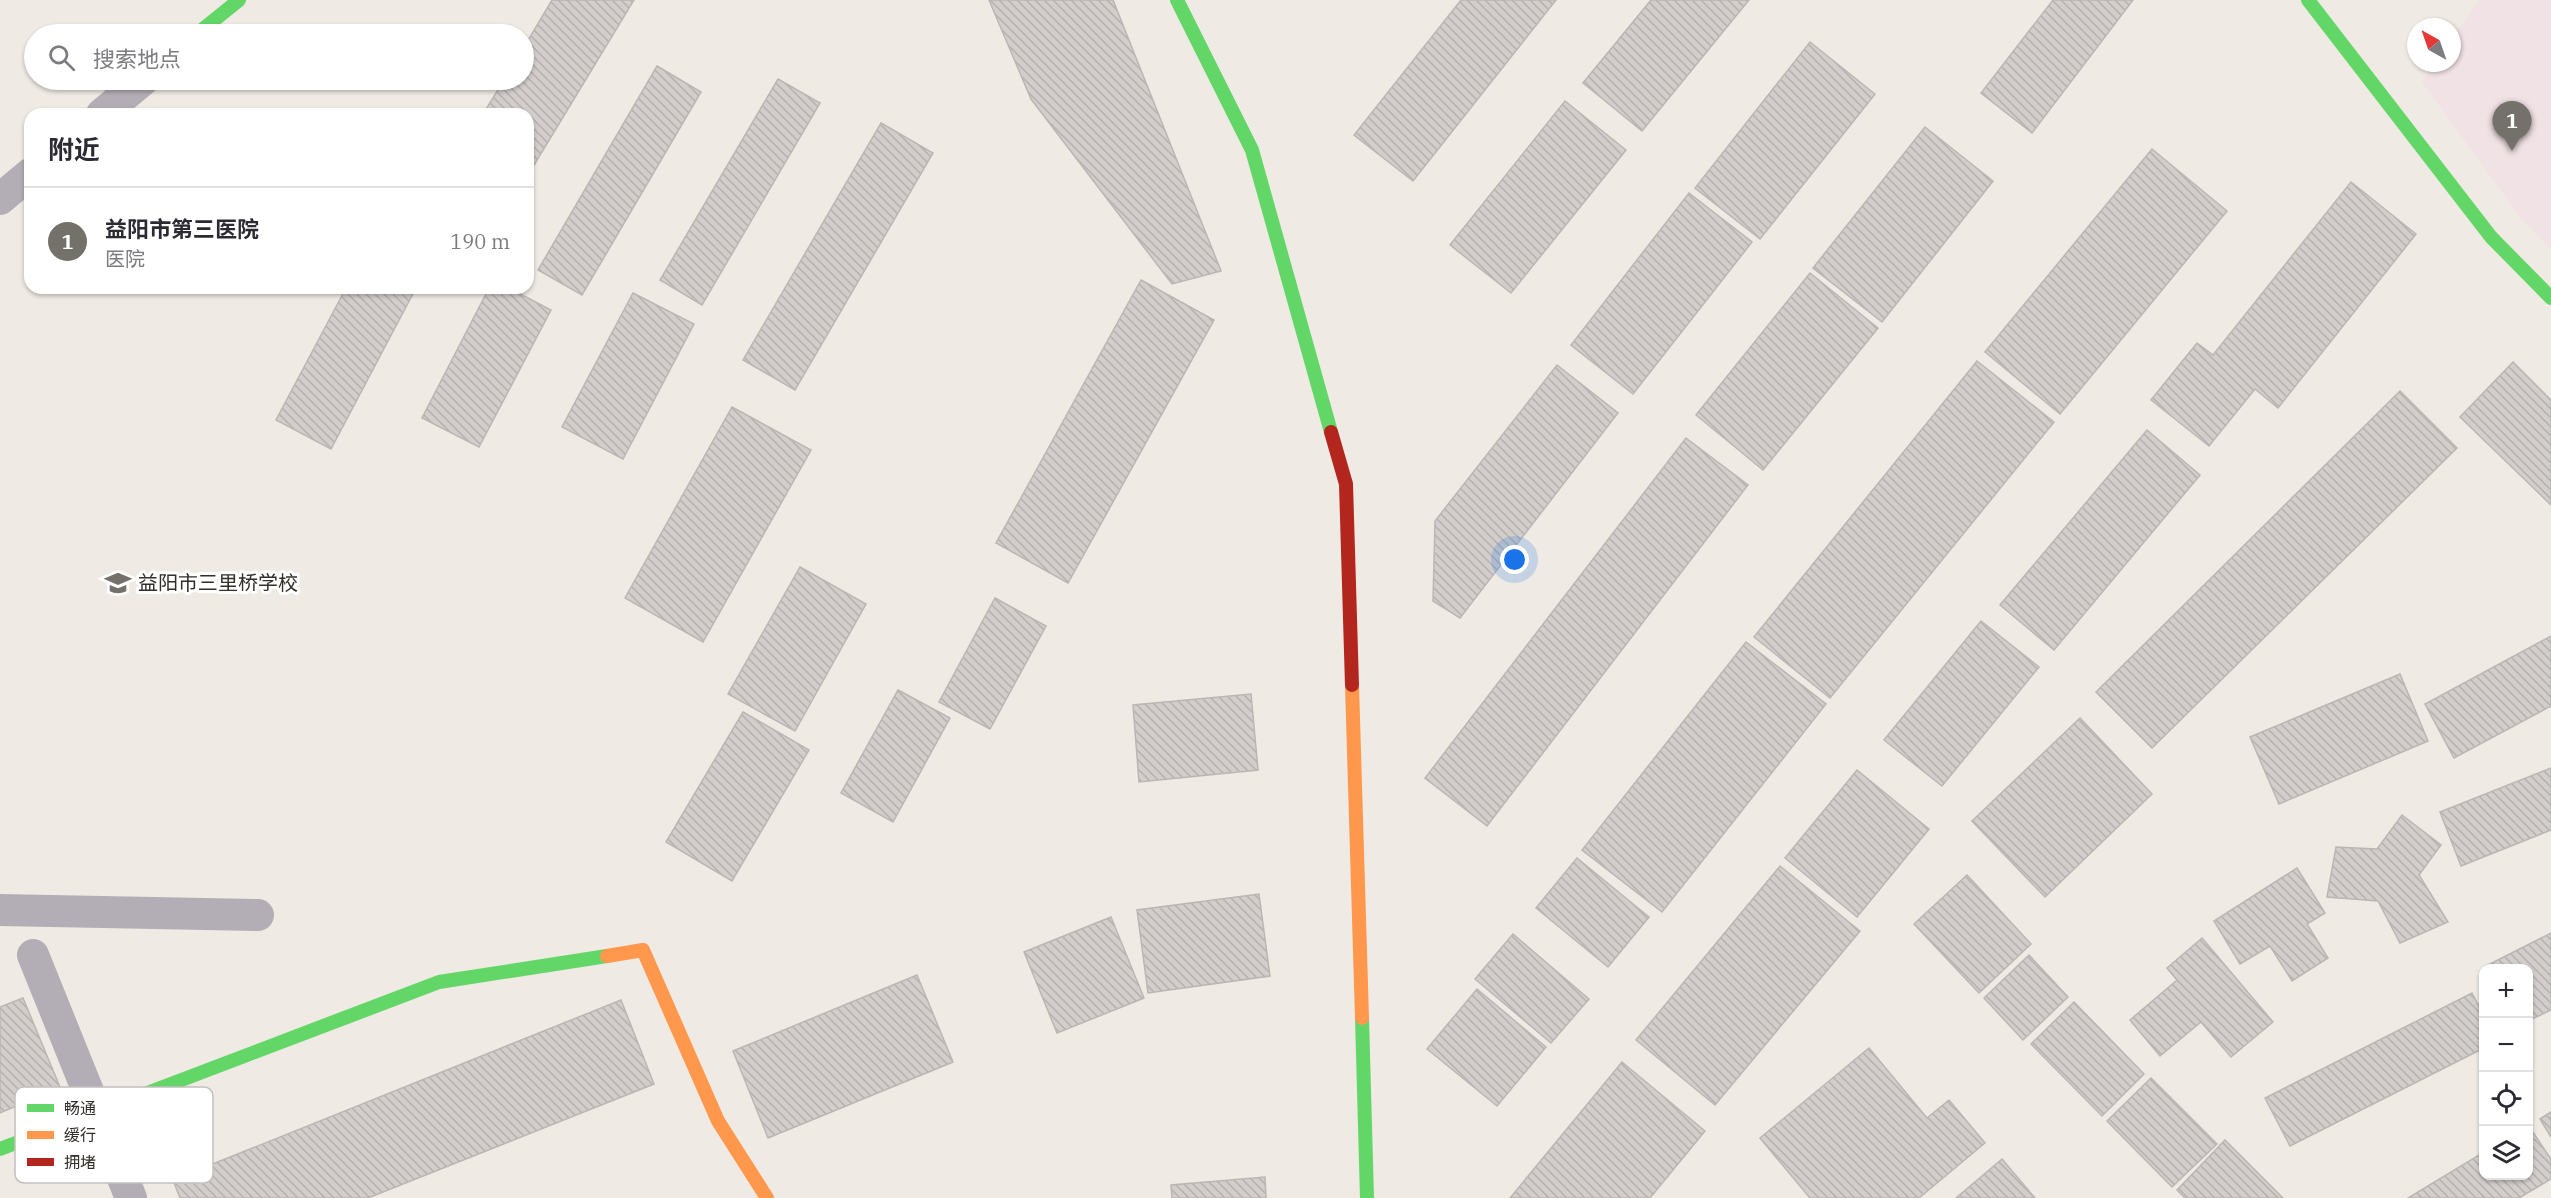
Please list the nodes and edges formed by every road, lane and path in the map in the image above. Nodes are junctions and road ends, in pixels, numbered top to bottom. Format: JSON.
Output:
{"nodes":[{"id":1,"x":239,"y":0,"type":"edge"},
{"id":2,"x":1177,"y":0,"type":"edge"},
{"id":3,"x":2308,"y":0,"type":"edge"},
{"id":4,"x":209,"y":24,"type":"edge"},
{"id":5,"x":131,"y":90,"type":"edge"},
{"id":6,"x":109,"y":108,"type":"edge"},
{"id":7,"x":24,"y":179,"type":"edge"},
{"id":8,"x":0,"y":199,"type":"edge"},
{"id":9,"x":2551,"y":298,"type":"edge"},
{"id":10,"x":0,"y":910,"type":"edge"},
{"id":11,"x":258,"y":915,"type":"dead end"},
{"id":12,"x":33,"y":956,"type":"dead end"},
{"id":13,"x":86,"y":1087,"type":"edge"},
{"id":14,"x":162,"y":1087,"type":"edge"},
{"id":15,"x":15,"y":1143,"type":"edge"},
{"id":16,"x":0,"y":1149,"type":"edge"},
{"id":17,"x":125,"y":1183,"type":"edge"},
{"id":18,"x":131,"y":1198,"type":"edge"},
{"id":19,"x":767,"y":1198,"type":"edge"},
{"id":20,"x":1367,"y":1198,"type":"edge"}],
"edges":[{"from":1,"to":4,"type":"street"},
{"from":2,"to":20,"type":"street"},
{"from":3,"to":9,"type":"street"},
{"from":5,"to":6,"type":"street"},
{"from":7,"to":8,"type":"street"},
{"from":10,"to":11,"type":"street"},
{"from":12,"to":13,"type":"street"},
{"from":14,"to":19,"type":"street"},
{"from":15,"to":16,"type":"street"},
{"from":17,"to":18,"type":"street"}]}
